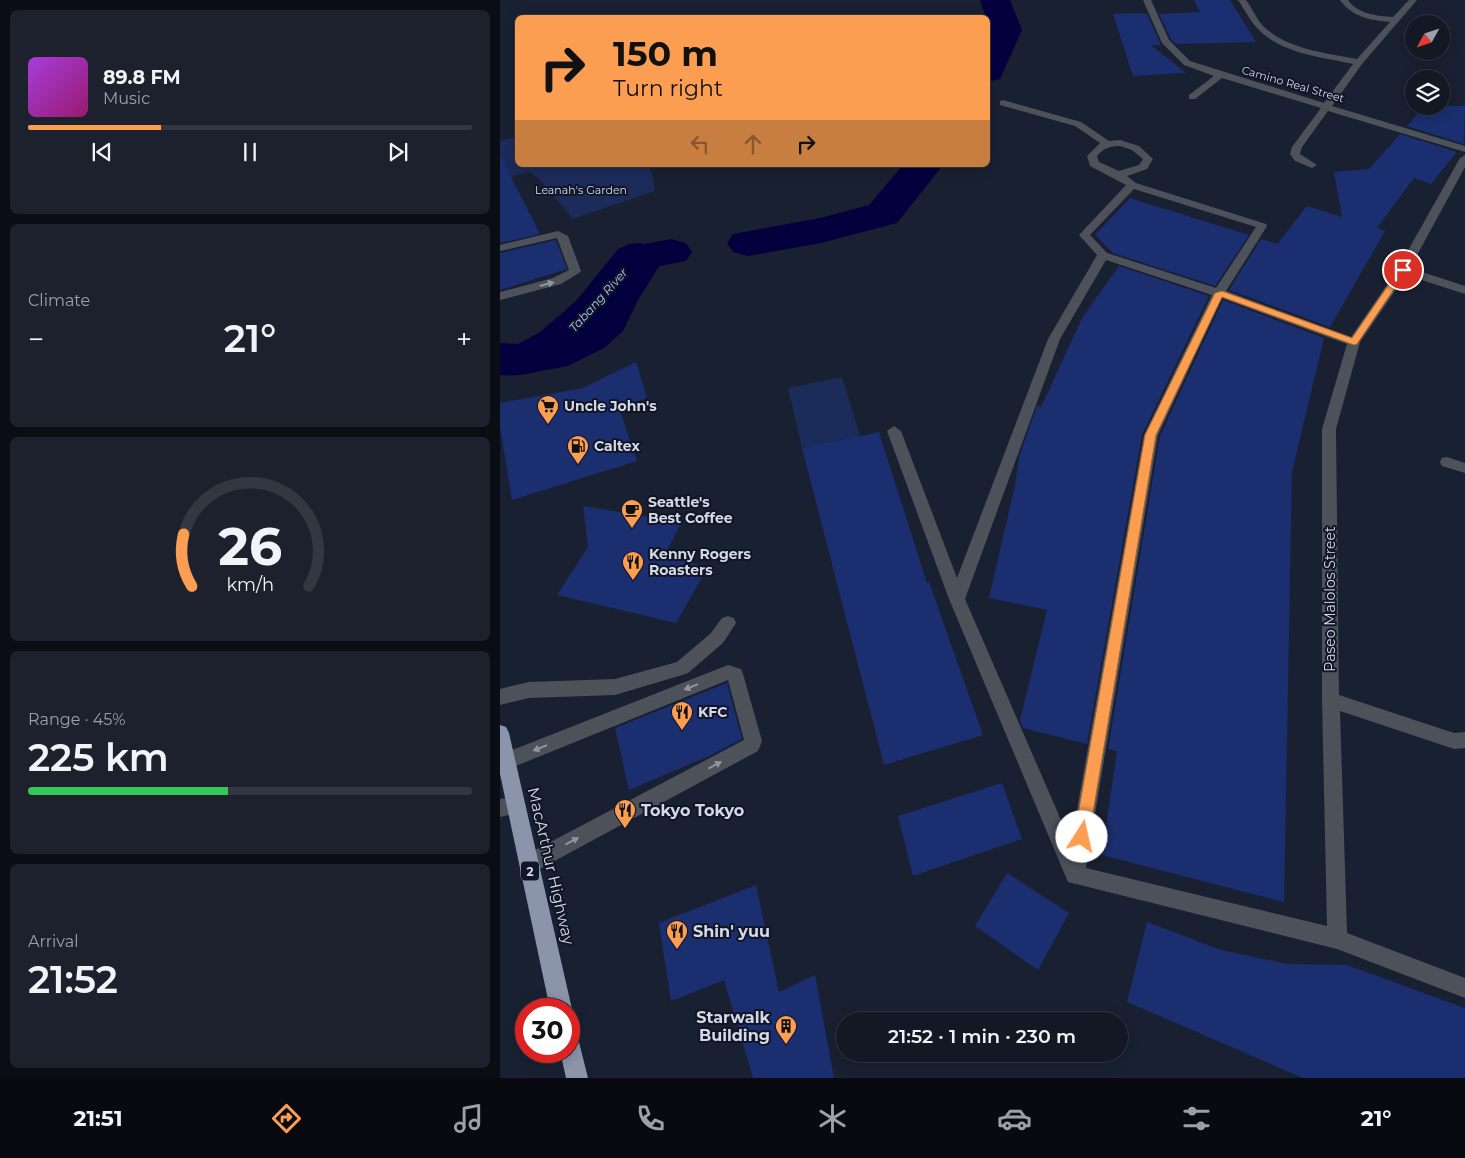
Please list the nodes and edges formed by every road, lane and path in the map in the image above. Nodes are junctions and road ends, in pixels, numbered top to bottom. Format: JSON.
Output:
{"nodes":[{"id":1,"x":1147,"y":0,"type":"edge"},
{"id":2,"x":1242,"y":0,"type":"edge"},
{"id":3,"x":1344,"y":0,"type":"edge"},
{"id":4,"x":1413,"y":0,"type":"edge"},
{"id":5,"x":1394,"y":20,"type":"junction"},
{"id":6,"x":1359,"y":62,"type":"junction"},
{"id":7,"x":1221,"y":75,"type":"junction"},
{"id":8,"x":1192,"y":96,"type":"dead end"},
{"id":9,"x":1003,"y":102,"type":"dead end"},
{"id":10,"x":1328,"y":106,"type":"junction"},
{"id":11,"x":1107,"y":144,"type":"junction"},
{"id":12,"x":1465,"y":149,"type":"edge"},
{"id":13,"x":1465,"y":158,"type":"edge"},
{"id":14,"x":1312,"y":165,"type":"dead end"},
{"id":15,"x":1126,"y":179,"type":"junction"},
{"id":16,"x":500,"y":248,"type":"edge"},
{"id":17,"x":1103,"y":255,"type":"junction"},
{"id":18,"x":1403,"y":270,"type":"junction"},
{"id":19,"x":1465,"y":290,"type":"edge"},
{"id":20,"x":1219,"y":293,"type":"junction"},
{"id":21,"x":500,"y":296,"type":"edge"},
{"id":22,"x":1354,"y":342,"type":"junction"},
{"id":23,"x":894,"y":430,"type":"dead end"},
{"id":24,"x":1447,"y":462,"type":"dead end"},
{"id":25,"x":1465,"y":468,"type":"edge"},
{"id":26,"x":956,"y":599,"type":"junction"},
{"id":27,"x":728,"y":623,"type":"dead end"},
{"id":28,"x":500,"y":697,"type":"edge"},
{"id":29,"x":1331,"y":700,"type":"junction"},
{"id":30,"x":500,"y":733,"type":"edge"},
{"id":31,"x":1465,"y":740,"type":"edge"},
{"id":32,"x":506,"y":761,"type":"junction"},
{"id":33,"x":508,"y":807,"type":"edge"},
{"id":34,"x":529,"y":864,"type":"junction"},
{"id":35,"x":1075,"y":875,"type":"junction"},
{"id":36,"x":1337,"y":938,"type":"junction"},
{"id":37,"x":1465,"y":988,"type":"edge"},
{"id":38,"x":559,"y":998,"type":"edge"},
{"id":39,"x":574,"y":1063,"type":"edge"},
{"id":40,"x":577,"y":1078,"type":"edge"}],
"edges":[{"from":1,"to":7,"type":"street","name":"Camino Real Street"},
{"from":2,"to":6,"type":"street"},
{"from":3,"to":5,"type":"street"},
{"from":4,"to":5,"type":"street"},
{"from":5,"to":6,"type":"street"},
{"from":6,"to":10,"type":"street"},
{"from":7,"to":8,"type":"street"},
{"from":7,"to":10,"type":"street","name":"Camino Real Street"},
{"from":9,"to":11,"type":"street"},
{"from":10,"to":12,"type":"street","name":"Camino Real Street"},
{"from":10,"to":14,"type":"street"},
{"from":11,"to":15,"type":"street"},
{"from":11,"to":15,"type":"street"},
{"from":13,"to":18,"type":"street","name":"Paseo Malolos Street"},
{"from":15,"to":17,"type":"street"},
{"from":15,"to":20,"type":"street"},
{"from":21,"to":16,"type":"street","one_way":true},
{"from":17,"to":20,"type":"street"},
{"from":17,"to":26,"type":"street"},
{"from":18,"to":19,"type":"street"},
{"from":18,"to":22,"type":"street","name":"Paseo Malolos Street"},
{"from":20,"to":22,"type":"street"},
{"from":20,"to":35,"type":"street"},
{"from":22,"to":29,"type":"street","name":"Paseo Malolos Street"},
{"from":23,"to":26,"type":"street"},
{"from":24,"to":25,"type":"street"},
{"from":26,"to":35,"type":"street"},
{"from":27,"to":28,"type":"street"},
{"from":29,"to":31,"type":"street"},
{"from":29,"to":36,"type":"street","name":"Paseo Malolos Street"},
{"from":30,"to":32,"type":"highway","name":"MacArthur Highway","number":"2"},
{"from":32,"to":33,"type":"highway","name":"MacArthur Highway","number":"2"},
{"from":34,"to":32,"type":"street","one_way":true},
{"from":33,"to":34,"type":"highway","name":"MacArthur Highway","number":"2"},
{"from":34,"to":38,"type":"highway","name":"MacArthur Highway","number":"2"},
{"from":35,"to":36,"type":"street"},
{"from":36,"to":37,"type":"street"},
{"from":39,"to":40,"type":"highway"}]}
